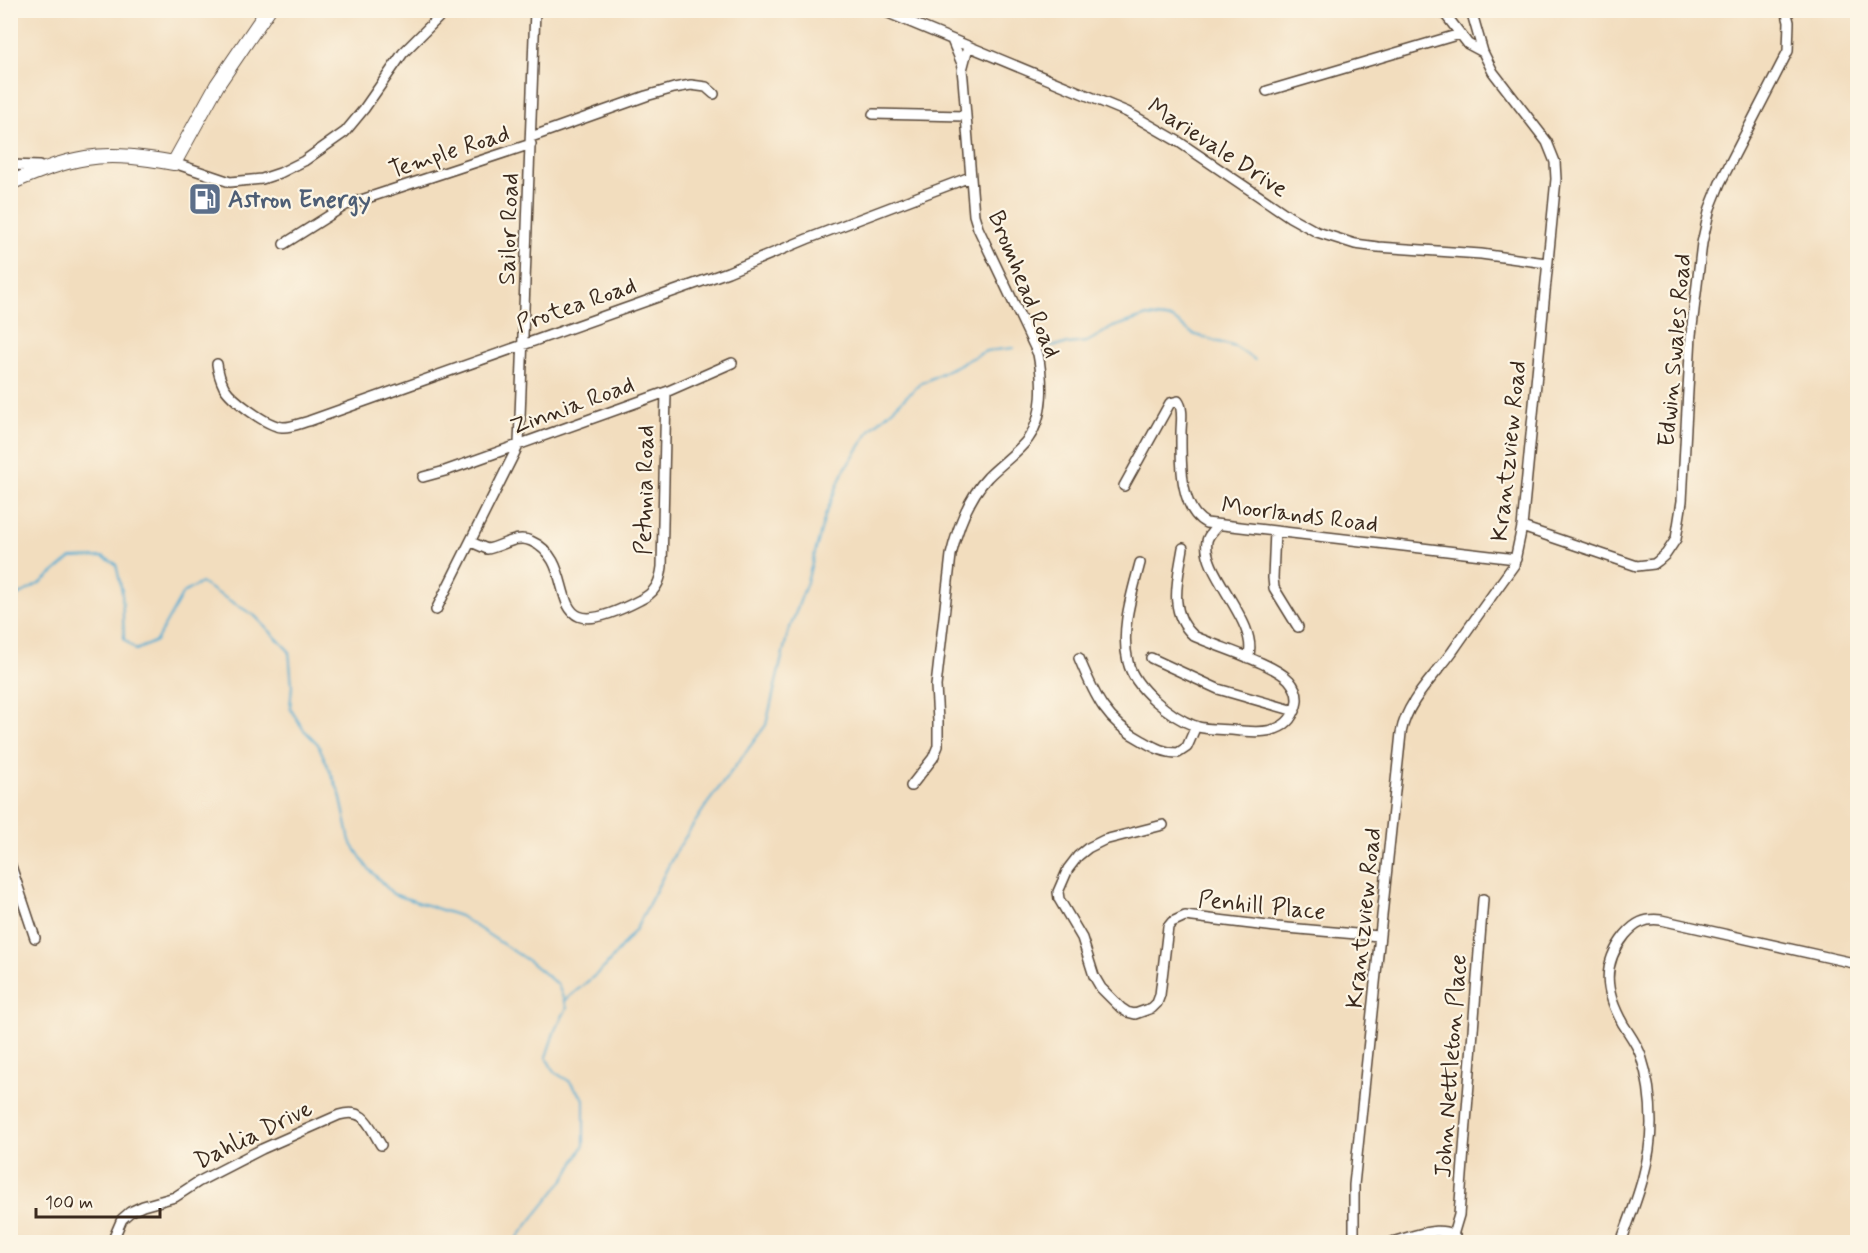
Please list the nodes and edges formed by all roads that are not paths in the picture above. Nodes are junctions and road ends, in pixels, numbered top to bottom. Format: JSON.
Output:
{"nodes":[{"id":1,"x":268,"y":10,"type":"edge"},
{"id":2,"x":446,"y":10,"type":"edge"},
{"id":3,"x":535,"y":10,"type":"edge"},
{"id":4,"x":881,"y":10,"type":"edge"},
{"id":5,"x":1442,"y":10,"type":"edge"},
{"id":6,"x":1471,"y":10,"type":"edge"},
{"id":7,"x":1786,"y":10,"type":"edge"},
{"id":8,"x":1460,"y":34,"type":"junction"},
{"id":9,"x":952,"y":40,"type":"junction"},
{"id":10,"x":968,"y":46,"type":"junction"},
{"id":11,"x":1483,"y":51,"type":"junction"},
{"id":12,"x":963,"y":66,"type":"junction"},
{"id":13,"x":1267,"y":91,"type":"dead end"},
{"id":14,"x":714,"y":94,"type":"dead end"},
{"id":15,"x":873,"y":114,"type":"dead end"},
{"id":16,"x":965,"y":116,"type":"junction"},
{"id":17,"x":531,"y":141,"type":"junction"},
{"id":18,"x":174,"y":163,"type":"junction"},
{"id":19,"x":10,"y":165,"type":"edge"},
{"id":20,"x":43,"y":171,"type":"junction"},
{"id":21,"x":970,"y":177,"type":"junction"},
{"id":22,"x":10,"y":183,"type":"edge"},
{"id":23,"x":284,"y":244,"type":"dead end"},
{"id":24,"x":1546,"y":263,"type":"junction"},
{"id":25,"x":522,"y":344,"type":"junction"},
{"id":26,"x":732,"y":363,"type":"dead end"},
{"id":27,"x":217,"y":364,"type":"dead end"},
{"id":28,"x":666,"y":392,"type":"junction"},
{"id":29,"x":519,"y":444,"type":"junction"},
{"id":30,"x":423,"y":477,"type":"dead end"},
{"id":31,"x":1124,"y":486,"type":"dead end"},
{"id":32,"x":1218,"y":525,"type":"junction"},
{"id":33,"x":1522,"y":527,"type":"junction"},
{"id":34,"x":1275,"y":531,"type":"junction"},
{"id":35,"x":471,"y":542,"type":"junction"},
{"id":36,"x":1183,"y":548,"type":"dead end"},
{"id":37,"x":1516,"y":559,"type":"junction"},
{"id":38,"x":1140,"y":563,"type":"dead end"},
{"id":39,"x":436,"y":610,"type":"dead end"},
{"id":40,"x":1298,"y":627,"type":"dead end"},
{"id":41,"x":1079,"y":658,"type":"dead end"},
{"id":42,"x":1150,"y":658,"type":"dead end"},
{"id":43,"x":1248,"y":658,"type":"junction"},
{"id":44,"x":1295,"y":711,"type":"junction"},
{"id":45,"x":1196,"y":726,"type":"junction"},
{"id":46,"x":911,"y":786,"type":"dead end"},
{"id":47,"x":1163,"y":825,"type":"dead end"},
{"id":48,"x":10,"y":863,"type":"edge"},
{"id":49,"x":1483,"y":899,"type":"dead end"},
{"id":50,"x":1380,"y":936,"type":"junction"},
{"id":51,"x":35,"y":938,"type":"dead end"},
{"id":52,"x":1857,"y":964,"type":"edge"},
{"id":53,"x":381,"y":1145,"type":"dead end"},
{"id":54,"x":1456,"y":1238,"type":"edge"},
{"id":55,"x":112,"y":1242,"type":"edge"},
{"id":56,"x":1354,"y":1242,"type":"edge"},
{"id":57,"x":1392,"y":1242,"type":"edge"},
{"id":58,"x":1621,"y":1242,"type":"edge"}],
"edges":[{"from":1,"to":18,"type":"main road"},
{"from":2,"to":18,"type":"street"},
{"from":3,"to":17,"type":"street","name":"Sailor Road"},
{"from":4,"to":9,"type":"street","name":"Marievale Drive"},
{"from":5,"to":8,"type":"street"},
{"from":6,"to":11,"type":"street","name":"Krantzview Road"},
{"from":7,"to":33,"type":"street","name":"Edwin Swales Road"},
{"from":8,"to":11,"type":"street"},
{"from":8,"to":13,"type":"street"},
{"from":9,"to":10,"type":"street","name":"Marievale Drive"},
{"from":9,"to":12,"type":"street"},
{"from":10,"to":12,"type":"street","name":"Bromhead Road"},
{"from":10,"to":24,"type":"street","name":"Marievale Drive"},
{"from":11,"to":24,"type":"street","name":"Krantzview Road"},
{"from":12,"to":16,"type":"street","name":"Bromhead Road"},
{"from":14,"to":17,"type":"street","name":"Temple Road"},
{"from":15,"to":16,"type":"street"},
{"from":16,"to":21,"type":"street","name":"Bromhead Road"},
{"from":17,"to":23,"type":"street","name":"Temple Road"},
{"from":17,"to":25,"type":"street","name":"Sailor Road"},
{"from":18,"to":20,"type":"main road"},
{"from":19,"to":20,"type":"street"},
{"from":20,"to":22,"type":"main road"},
{"from":21,"to":25,"type":"street","name":"Protea Road"},
{"from":21,"to":46,"type":"street","name":"Bromhead Road"},
{"from":24,"to":33,"type":"street","name":"Krantzview Road"},
{"from":25,"to":27,"type":"street","name":"Protea Road"},
{"from":25,"to":29,"type":"street","name":"Sailor Road"},
{"from":26,"to":28,"type":"street","name":"Zinnia Road"},
{"from":28,"to":29,"type":"street","name":"Zinnia Road"},
{"from":28,"to":35,"type":"street","name":"Petunia Road"},
{"from":29,"to":30,"type":"street","name":"Zinnia Road"},
{"from":29,"to":35,"type":"street","name":"Sailor Road"},
{"from":31,"to":32,"type":"street","name":"Moorlands Road"},
{"from":32,"to":34,"type":"street","name":"Moorlands Road"},
{"from":32,"to":43,"type":"street"},
{"from":33,"to":37,"type":"street","name":"Krantzview Road"},
{"from":34,"to":37,"type":"street","name":"Moorlands Road"},
{"from":34,"to":40,"type":"street"},
{"from":35,"to":39,"type":"street","name":"Sailor Road"},
{"from":36,"to":43,"type":"street"},
{"from":37,"to":50,"type":"street","name":"Krantzview Road"},
{"from":38,"to":45,"type":"street"},
{"from":41,"to":45,"type":"street"},
{"from":42,"to":44,"type":"street"},
{"from":43,"to":44,"type":"street"},
{"from":44,"to":45,"type":"street"},
{"from":47,"to":50,"type":"street","name":"Penhill Place"},
{"from":48,"to":51,"type":"street"},
{"from":49,"to":54,"type":"street","name":"John Nettleton Place"},
{"from":50,"to":56,"type":"street","name":"Krantzview Road"},
{"from":52,"to":58,"type":"street"},
{"from":53,"to":55,"type":"street","name":"Dahlia Drive"},
{"from":54,"to":57,"type":"street"}]}
